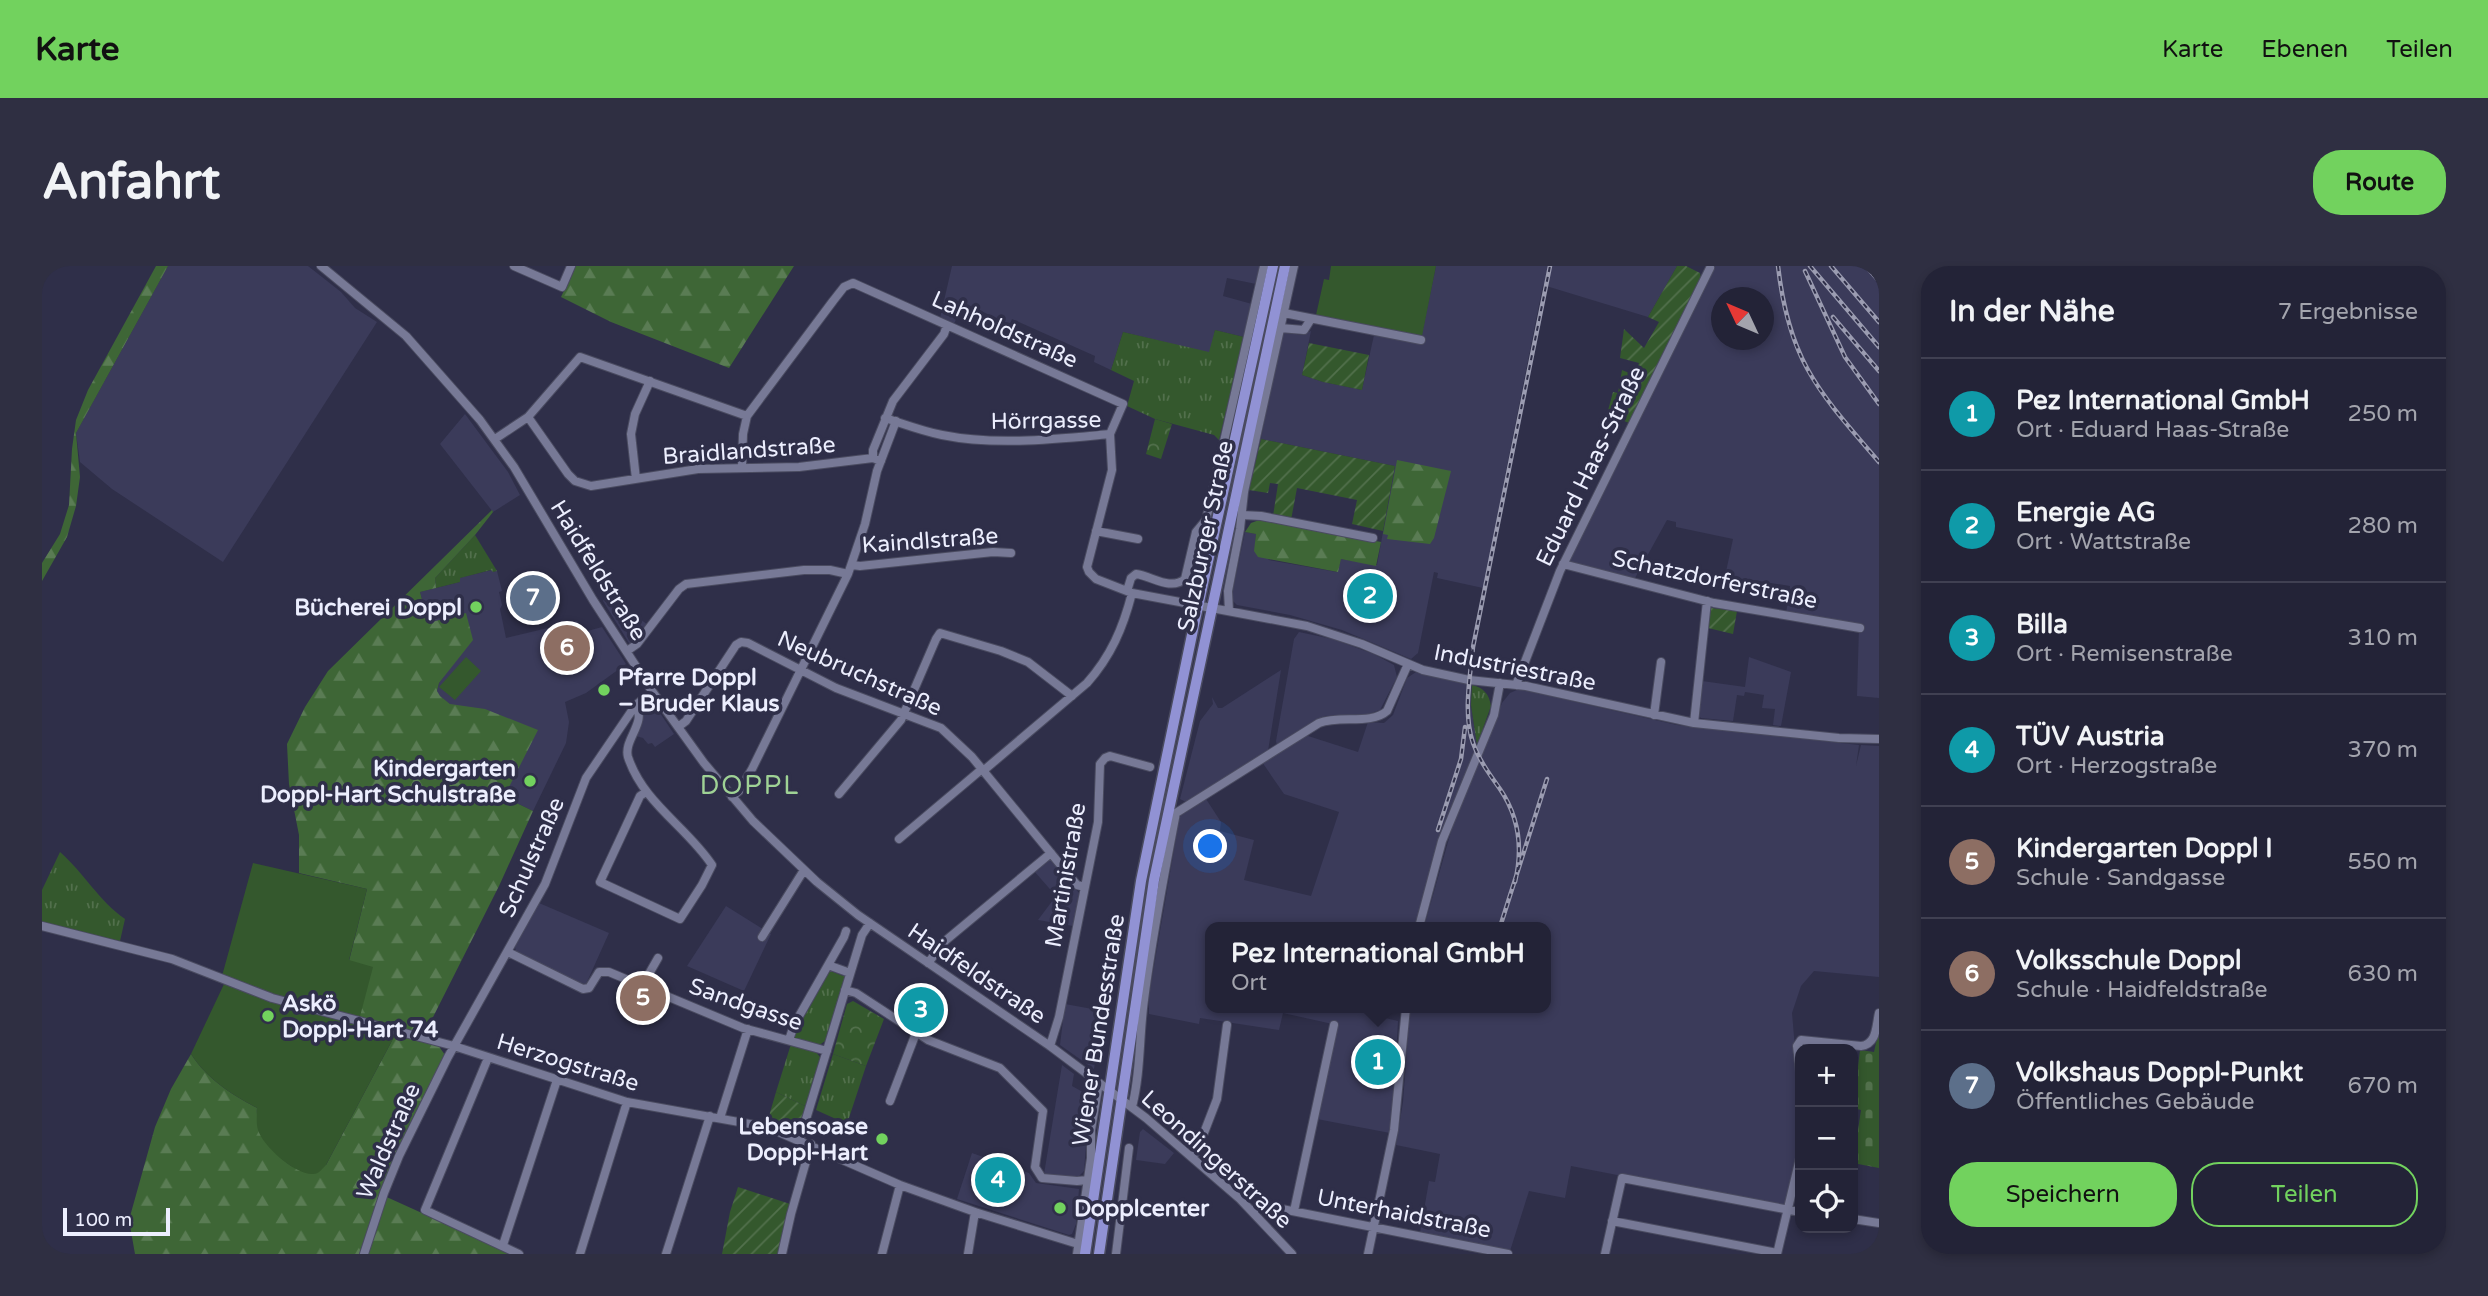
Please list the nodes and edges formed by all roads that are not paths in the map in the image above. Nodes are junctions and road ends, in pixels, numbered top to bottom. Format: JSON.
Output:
{"nodes":[{"id":1,"x":321,"y":266,"type":"edge"},
{"id":2,"x":514,"y":266,"type":"edge"},
{"id":3,"x":571,"y":266,"type":"edge"},
{"id":4,"x":1264,"y":266,"type":"edge"},
{"id":5,"x":1273,"y":266,"type":"edge"},
{"id":6,"x":1284,"y":266,"type":"edge"},
{"id":7,"x":1294,"y":266,"type":"edge"},
{"id":8,"x":1710,"y":268,"type":"dead end"},
{"id":9,"x":1284,"y":313,"type":"junction"},
{"id":10,"x":1311,"y":319,"type":"junction"},
{"id":11,"x":947,"y":325,"type":"junction"},
{"id":12,"x":1280,"y":328,"type":"junction"},
{"id":13,"x":1421,"y":340,"type":"dead end"},
{"id":14,"x":650,"y":381,"type":"junction"},
{"id":15,"x":747,"y":416,"type":"junction"},
{"id":16,"x":528,"y":417,"type":"junction"},
{"id":17,"x":885,"y":418,"type":"junction"},
{"id":18,"x":896,"y":421,"type":"junction"},
{"id":19,"x":1110,"y":434,"type":"junction"},
{"id":20,"x":495,"y":439,"type":"junction"},
{"id":21,"x":877,"y":459,"type":"junction"},
{"id":22,"x":742,"y":467,"type":"junction"},
{"id":23,"x":636,"y":479,"type":"junction"},
{"id":24,"x":1242,"y":515,"type":"junction"},
{"id":25,"x":1096,"y":531,"type":"junction"},
{"id":26,"x":1373,"y":538,"type":"dead end"},
{"id":27,"x":1138,"y":539,"type":"dead end"},
{"id":28,"x":1011,"y":553,"type":"dead end"},
{"id":29,"x":1563,"y":564,"type":"junction"},
{"id":30,"x":852,"y":565,"type":"junction"},
{"id":31,"x":848,"y":574,"type":"junction"},
{"id":32,"x":1129,"y":592,"type":"junction"},
{"id":33,"x":1707,"y":601,"type":"junction"},
{"id":34,"x":1199,"y":606,"type":"junction"},
{"id":35,"x":1211,"y":608,"type":"junction"},
{"id":36,"x":1228,"y":611,"type":"junction"},
{"id":37,"x":1860,"y":628,"type":"dead end"},
{"id":38,"x":627,"y":651,"type":"junction"},
{"id":39,"x":1661,"y":662,"type":"dead end"},
{"id":40,"x":1408,"y":664,"type":"junction"},
{"id":41,"x":800,"y":671,"type":"junction"},
{"id":42,"x":1500,"y":683,"type":"junction"},
{"id":43,"x":1516,"y":685,"type":"junction"},
{"id":44,"x":652,"y":691,"type":"junction"},
{"id":45,"x":1072,"y":696,"type":"junction"},
{"id":46,"x":635,"y":706,"type":"junction"},
{"id":47,"x":904,"y":714,"type":"junction"},
{"id":48,"x":1654,"y":715,"type":"junction"},
{"id":49,"x":1694,"y":723,"type":"junction"},
{"id":50,"x":678,"y":727,"type":"junction"},
{"id":51,"x":1879,"y":739,"type":"edge"},
{"id":52,"x":1150,"y":767,"type":"dead end"},
{"id":53,"x":983,"y":770,"type":"junction"},
{"id":54,"x":646,"y":792,"type":"junction"},
{"id":55,"x":839,"y":794,"type":"dead end"},
{"id":56,"x":732,"y":797,"type":"junction"},
{"id":57,"x":1155,"y":812,"type":"joint"},
{"id":58,"x":1172,"y":814,"type":"junction"},
{"id":59,"x":899,"y":839,"type":"dead end"},
{"id":60,"x":1051,"y":853,"type":"junction"},
{"id":61,"x":804,"y":870,"type":"junction"},
{"id":62,"x":1085,"y":887,"type":"junction"},
{"id":63,"x":1420,"y":922,"type":"edge"},
{"id":64,"x":870,"y":923,"type":"junction"},
{"id":65,"x":42,"y":926,"type":"edge"},
{"id":66,"x":846,"y":931,"type":"dead end"},
{"id":67,"x":762,"y":937,"type":"dead end"},
{"id":68,"x":508,"y":952,"type":"junction"},
{"id":69,"x":658,"y":958,"type":"dead end"},
{"id":70,"x":928,"y":963,"type":"junction"},
{"id":71,"x":828,"y":965,"type":"junction"},
{"id":72,"x":850,"y":973,"type":"junction"},
{"id":73,"x":642,"y":986,"type":"junction"},
{"id":74,"x":845,"y":990,"type":"junction"},
{"id":75,"x":1406,"y":1013,"type":"edge"},
{"id":76,"x":1879,"y":1013,"type":"edge"},
{"id":77,"x":1143,"y":1017,"type":"junction"},
{"id":78,"x":1227,"y":1025,"type":"dead end"},
{"id":79,"x":1334,"y":1025,"type":"dead end"},
{"id":80,"x":748,"y":1029,"type":"junction"},
{"id":81,"x":1131,"y":1030,"type":"junction"},
{"id":82,"x":916,"y":1032,"type":"junction"},
{"id":83,"x":789,"y":1040,"type":"junction"},
{"id":84,"x":1798,"y":1044,"type":"edge"},
{"id":85,"x":1844,"y":1044,"type":"edge"},
{"id":86,"x":1858,"y":1045,"type":"edge"},
{"id":87,"x":454,"y":1046,"type":"junction"},
{"id":88,"x":1050,"y":1046,"type":"junction"},
{"id":89,"x":827,"y":1051,"type":"junction"},
{"id":90,"x":488,"y":1058,"type":"junction"},
{"id":91,"x":557,"y":1080,"type":"junction"},
{"id":92,"x":1099,"y":1083,"type":"junction"},
{"id":93,"x":1115,"y":1095,"type":"junction"},
{"id":94,"x":890,"y":1101,"type":"dead end"},
{"id":95,"x":627,"y":1102,"type":"junction"},
{"id":96,"x":1132,"y":1107,"type":"junction"},
{"id":97,"x":710,"y":1116,"type":"junction"},
{"id":98,"x":720,"y":1118,"type":"junction"},
{"id":99,"x":800,"y":1139,"type":"junction"},
{"id":100,"x":811,"y":1144,"type":"junction"},
{"id":101,"x":1129,"y":1147,"type":"dead end"},
{"id":102,"x":1192,"y":1157,"type":"junction"},
{"id":103,"x":1797,"y":1170,"type":"edge"},
{"id":104,"x":1088,"y":1180,"type":"junction"},
{"id":105,"x":900,"y":1185,"type":"junction"},
{"id":106,"x":1252,"y":1210,"type":"junction"},
{"id":107,"x":1788,"y":1210,"type":"junction"},
{"id":108,"x":1294,"y":1211,"type":"junction"},
{"id":109,"x":1795,"y":1211,"type":"edge"},
{"id":110,"x":975,"y":1212,"type":"junction"},
{"id":111,"x":1858,"y":1220,"type":"edge"},
{"id":112,"x":1612,"y":1221,"type":"junction"},
{"id":113,"x":1879,"y":1223,"type":"edge"},
{"id":114,"x":1373,"y":1228,"type":"junction"},
{"id":115,"x":1078,"y":1244,"type":"junction"},
{"id":116,"x":503,"y":1245,"type":"junction"},
{"id":117,"x":1288,"y":1253,"type":"edge"},
{"id":118,"x":364,"y":1254,"type":"edge"},
{"id":119,"x":519,"y":1254,"type":"edge"},
{"id":120,"x":580,"y":1254,"type":"edge"},
{"id":121,"x":666,"y":1254,"type":"edge"},
{"id":122,"x":782,"y":1254,"type":"edge"},
{"id":123,"x":882,"y":1254,"type":"edge"},
{"id":124,"x":968,"y":1254,"type":"edge"},
{"id":125,"x":1077,"y":1254,"type":"edge"},
{"id":126,"x":1086,"y":1254,"type":"edge"},
{"id":127,"x":1099,"y":1254,"type":"edge"},
{"id":128,"x":1116,"y":1254,"type":"edge"},
{"id":129,"x":1368,"y":1254,"type":"edge"},
{"id":130,"x":1508,"y":1254,"type":"edge"},
{"id":131,"x":1605,"y":1254,"type":"edge"},
{"id":132,"x":1777,"y":1254,"type":"edge"}],
"edges":[{"from":1,"to":20,"type":"street","name":"Haidfeldstraße"},
{"from":2,"to":3,"type":"street"},
{"from":4,"to":32,"type":"street","name":"Salzburger Straße"},
{"from":5,"to":34,"type":"main road","name":"Salzburger Straße"},
{"from":6,"to":35,"type":"main road","name":"Salzburger Straße"},
{"from":7,"to":9,"type":"street","name":"Salzburger Straße"},
{"from":8,"to":29,"type":"street","name":"Eduard Haas-Straße"},
{"from":9,"to":10,"type":"street"},
{"from":9,"to":12,"type":"street","name":"Salzburger Straße"},
{"from":10,"to":12,"type":"street"},
{"from":10,"to":13,"type":"street"},
{"from":11,"to":15,"type":"street","name":"Lahholdstraße"},
{"from":11,"to":17,"type":"street"},
{"from":11,"to":19,"type":"street","name":"Lahholdstraße"},
{"from":12,"to":24,"type":"street","name":"Salzburger Straße"},
{"from":14,"to":15,"type":"street"},
{"from":14,"to":16,"type":"street"},
{"from":14,"to":23,"type":"street"},
{"from":15,"to":22,"type":"street","name":"Lahholdstraße"},
{"from":16,"to":20,"type":"street"},
{"from":16,"to":23,"type":"street","name":"Braidlandstraße"},
{"from":17,"to":18,"type":"street","name":"Hörrgasse"},
{"from":17,"to":21,"type":"street"},
{"from":18,"to":19,"type":"street","name":"Hörrgasse"},
{"from":18,"to":21,"type":"street"},
{"from":19,"to":25,"type":"street","name":"Hörrgasse"},
{"from":20,"to":38,"type":"street","name":"Haidfeldstraße"},
{"from":21,"to":22,"type":"street","name":"Braidlandstraße"},
{"from":21,"to":30,"type":"street"},
{"from":22,"to":23,"type":"street","name":"Braidlandstraße"},
{"from":24,"to":26,"type":"street","name":"Salzburger Straße"},
{"from":24,"to":36,"type":"street","name":"Salzburger Straße"},
{"from":25,"to":27,"type":"street"},
{"from":25,"to":32,"type":"street","name":"Hörrgasse"},
{"from":28,"to":30,"type":"street","name":"Kaindlstraße"},
{"from":29,"to":33,"type":"street","name":"Schatzdorferstraße"},
{"from":29,"to":43,"type":"street","name":"Eduard Haas-Straße"},
{"from":30,"to":31,"type":"street"},
{"from":31,"to":38,"type":"street","name":"Kaindlstraße"},
{"from":31,"to":41,"type":"street"},
{"from":32,"to":34,"type":"street"},
{"from":32,"to":45,"type":"street"},
{"from":33,"to":37,"type":"street","name":"Schatzdorferstraße"},
{"from":33,"to":49,"type":"street"},
{"from":34,"to":35,"type":"street"},
{"from":34,"to":57,"type":"main road","name":"Salzburger Straße"},
{"from":35,"to":36,"type":"street"},
{"from":35,"to":58,"type":"main road","name":"Salzburger Straße"},
{"from":36,"to":40,"type":"street"},
{"from":38,"to":44,"type":"street","name":"Haidfeldstraße"},
{"from":39,"to":48,"type":"street"},
{"from":40,"to":42,"type":"street","name":"Industriestraße"},
{"from":40,"to":58,"type":"street","name":"Industriestraße"},
{"from":41,"to":47,"type":"street","name":"Neubruchstraße"},
{"from":41,"to":50,"type":"street","name":"Neubruchstraße"},
{"from":41,"to":56,"type":"street"},
{"from":42,"to":43,"type":"street","name":"Industriestraße"},
{"from":42,"to":63,"type":"street"},
{"from":43,"to":48,"type":"street","name":"Industriestraße"},
{"from":44,"to":46,"type":"street","name":"Schulstraße"},
{"from":44,"to":50,"type":"street","name":"Haidfeldstraße"},
{"from":45,"to":47,"type":"street"},
{"from":45,"to":53,"type":"street"},
{"from":46,"to":54,"type":"street"},
{"from":46,"to":68,"type":"street","name":"Schulstraße"},
{"from":47,"to":53,"type":"street","name":"Neubruchstraße"},
{"from":47,"to":55,"type":"street"},
{"from":48,"to":49,"type":"street","name":"Industriestraße"},
{"from":49,"to":51,"type":"street","name":"Industriestraße"},
{"from":50,"to":56,"type":"street","name":"Haidfeldstraße"},
{"from":52,"to":62,"type":"street","name":"Martinistraße"},
{"from":53,"to":59,"type":"street"},
{"from":53,"to":60,"type":"street","name":"Neubruchstraße"},
{"from":54,"to":54,"type":"street"},
{"from":56,"to":61,"type":"street","name":"Haidfeldstraße"},
{"from":57,"to":93,"type":"main road","name":"Wiener Bundesstraße"},
{"from":58,"to":77,"type":"street","name":"Wiener Bundesstraße"},
{"from":58,"to":81,"type":"main road","name":"Wiener Bundesstraße"},
{"from":60,"to":62,"type":"street","name":"Neubruchstraße"},
{"from":60,"to":70,"type":"street"},
{"from":61,"to":64,"type":"street","name":"Haidfeldstraße"},
{"from":61,"to":67,"type":"street"},
{"from":62,"to":88,"type":"street","name":"Martinistraße"},
{"from":64,"to":70,"type":"street","name":"Haidfeldstraße"},
{"from":64,"to":72,"type":"street"},
{"from":65,"to":87,"type":"street","name":"Herzogstraße"},
{"from":66,"to":71,"type":"street"},
{"from":68,"to":73,"type":"street","name":"Sandgasse"},
{"from":68,"to":87,"type":"street","name":"Schulstraße"},
{"from":69,"to":73,"type":"street"},
{"from":70,"to":88,"type":"street","name":"Haidfeldstraße"},
{"from":71,"to":72,"type":"street"},
{"from":71,"to":83,"type":"street"},
{"from":72,"to":74,"type":"street"},
{"from":73,"to":80,"type":"street","name":"Sandgasse"},
{"from":74,"to":82,"type":"street"},
{"from":74,"to":89,"type":"street"},
{"from":75,"to":114,"type":"street"},
{"from":76,"to":86,"type":"street"},
{"from":77,"to":81,"type":"street","name":"Wiener Bundesstraße"},
{"from":77,"to":96,"type":"street","name":"Wiener Bundesstraße"},
{"from":78,"to":102,"type":"street"},
{"from":79,"to":108,"type":"street"},
{"from":80,"to":83,"type":"street","name":"Sandgasse"},
{"from":80,"to":98,"type":"street"},
{"from":81,"to":93,"type":"main road","name":"Wiener Bundesstraße"},
{"from":82,"to":94,"type":"street"},
{"from":82,"to":104,"type":"street"},
{"from":83,"to":89,"type":"street","name":"Sandgasse"},
{"from":84,"to":85,"type":"street"},
{"from":87,"to":90,"type":"street","name":"Herzogstraße"},
{"from":87,"to":118,"type":"street","name":"Waldstraße"},
{"from":88,"to":92,"type":"street","name":"Haidfeldstraße"},
{"from":89,"to":99,"type":"street"},
{"from":90,"to":91,"type":"street","name":"Herzogstraße"},
{"from":90,"to":116,"type":"street"},
{"from":91,"to":95,"type":"street","name":"Herzogstraße"},
{"from":91,"to":116,"type":"street"},
{"from":92,"to":93,"type":"street","name":"Haidfeldstraße"},
{"from":92,"to":104,"type":"street","name":"Wiener Bundesstraße"},
{"from":93,"to":96,"type":"street","name":"Leondingerstraße"},
{"from":93,"to":126,"type":"main road","name":"Wiener Bundesstraße"},
{"from":93,"to":127,"type":"main road","name":"Wiener Bundesstraße"},
{"from":95,"to":97,"type":"street","name":"Herzogstraße"},
{"from":95,"to":120,"type":"street"},
{"from":96,"to":102,"type":"street","name":"Leondingerstraße"},
{"from":97,"to":98,"type":"street","name":"Herzogstraße"},
{"from":97,"to":121,"type":"street"},
{"from":98,"to":99,"type":"street","name":"Herzogstraße"},
{"from":99,"to":100,"type":"street","name":"Herzogstraße"},
{"from":100,"to":105,"type":"street","name":"Herzogstraße"},
{"from":100,"to":122,"type":"street"},
{"from":101,"to":128,"type":"street"},
{"from":102,"to":106,"type":"street","name":"Leondingerstraße"},
{"from":103,"to":107,"type":"street"},
{"from":104,"to":115,"type":"street","name":"Wiener Bundesstraße"},
{"from":105,"to":110,"type":"street","name":"Herzogstraße"},
{"from":105,"to":123,"type":"street"},
{"from":106,"to":108,"type":"street","name":"Unterhaidstraße"},
{"from":106,"to":117,"type":"street","name":"Leondingerstraße"},
{"from":107,"to":109,"type":"street"},
{"from":107,"to":112,"type":"street"},
{"from":107,"to":132,"type":"street"},
{"from":108,"to":114,"type":"street","name":"Unterhaidstraße"},
{"from":110,"to":115,"type":"street","name":"Herzogstraße"},
{"from":110,"to":124,"type":"street"},
{"from":111,"to":113,"type":"street"},
{"from":112,"to":131,"type":"street"},
{"from":112,"to":132,"type":"street"},
{"from":114,"to":129,"type":"street"},
{"from":114,"to":130,"type":"street","name":"Unterhaidstraße"},
{"from":115,"to":125,"type":"street","name":"Wiener Bundesstraße"},
{"from":116,"to":119,"type":"street"}]}
